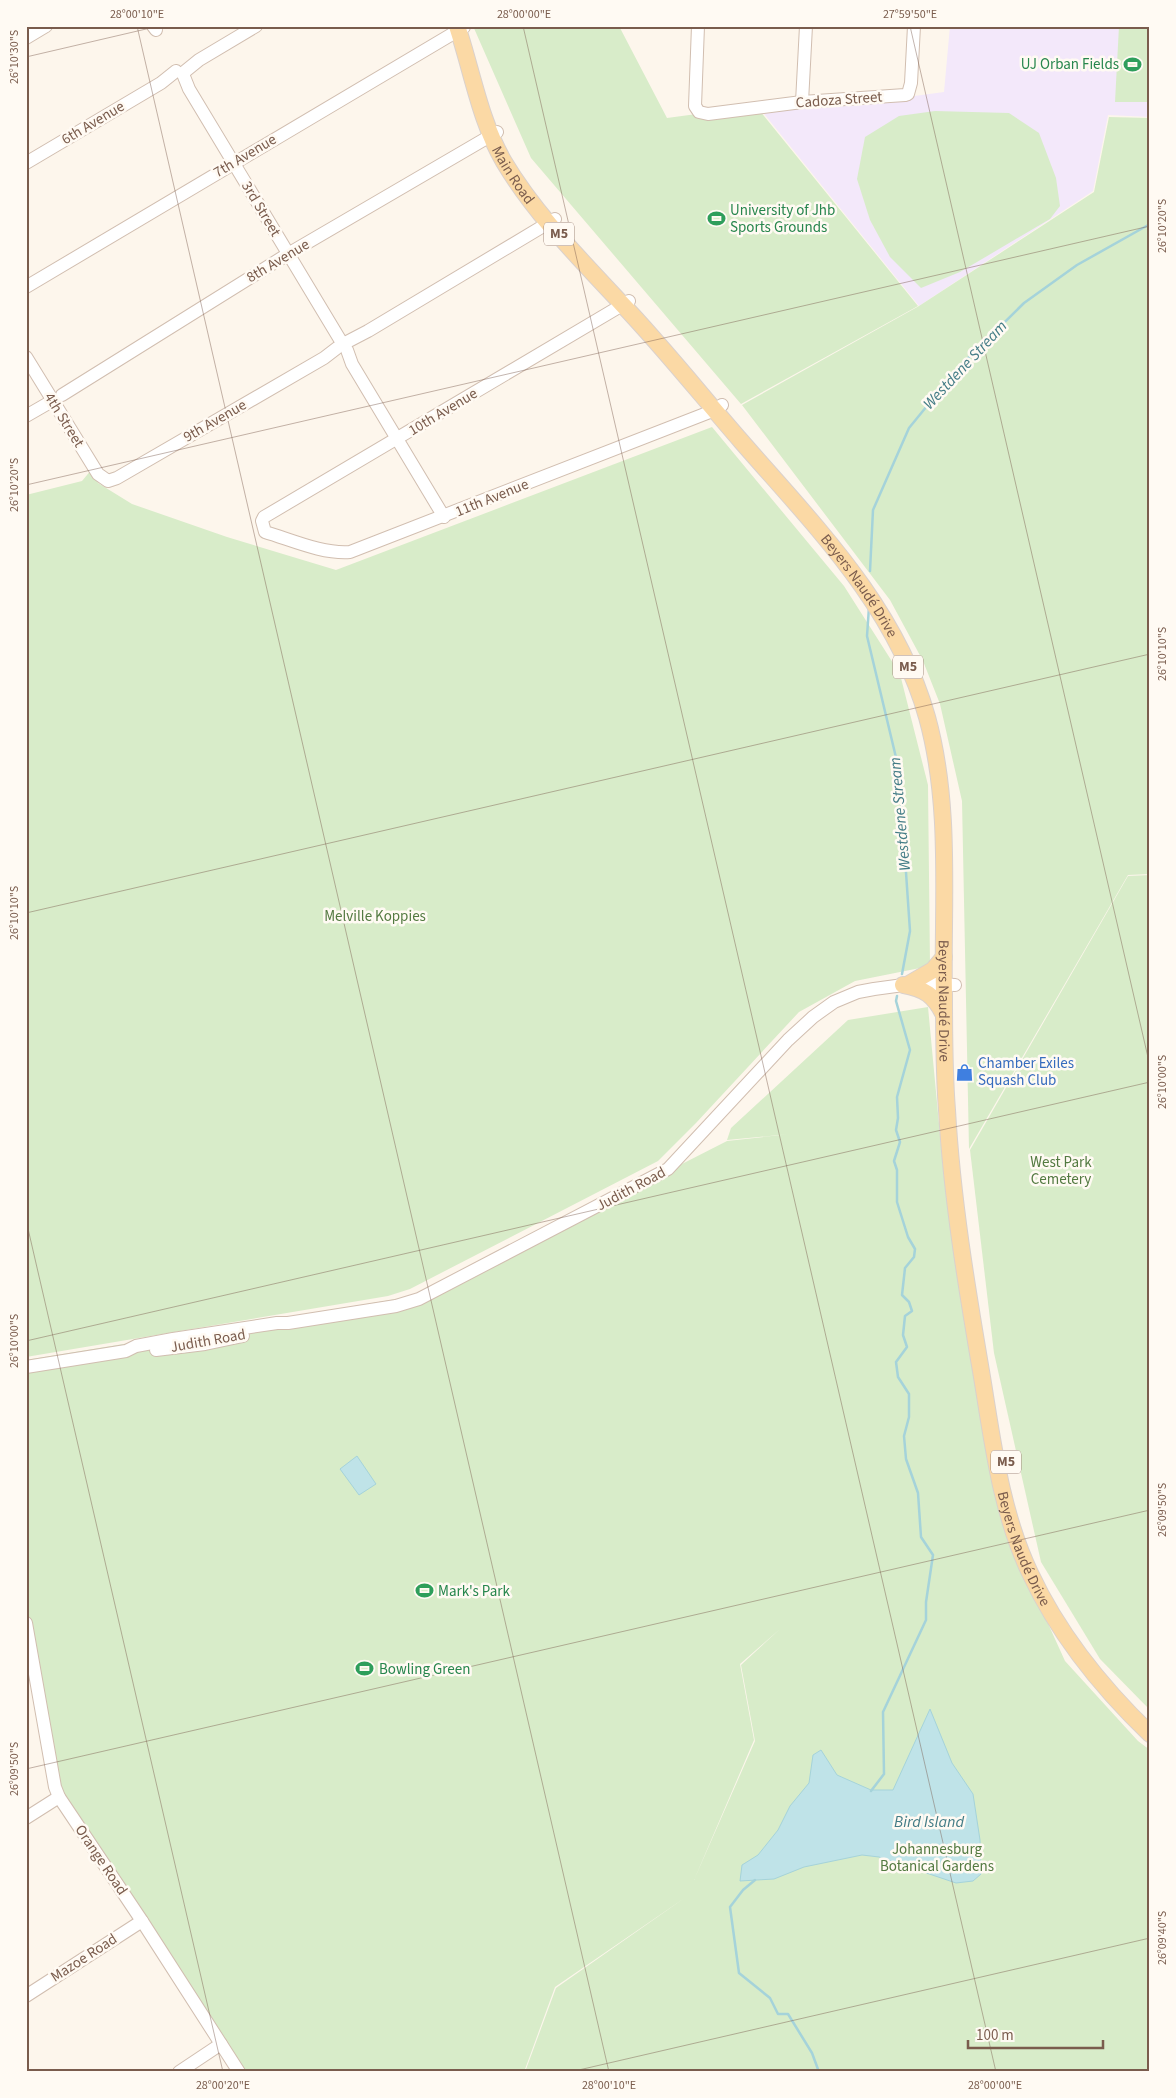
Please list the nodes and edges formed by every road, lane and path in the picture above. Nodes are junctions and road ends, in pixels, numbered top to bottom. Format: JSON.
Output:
{"nodes":[{"id":1,"x":46,"y":26,"type":"edge"},
{"id":2,"x":256,"y":26,"type":"edge"},
{"id":3,"x":698,"y":26,"type":"edge"},
{"id":4,"x":806,"y":26,"type":"edge"},
{"id":5,"x":914,"y":26,"type":"edge"},
{"id":6,"x":461,"y":28,"type":"edge"},
{"id":7,"x":26,"y":38,"type":"edge"},
{"id":8,"x":180,"y":73,"type":"junction"},
{"id":9,"x":802,"y":102,"type":"junction"},
{"id":10,"x":494,"y":134,"type":"junction"},
{"id":11,"x":26,"y":163,"type":"edge"},
{"id":12,"x":234,"y":163,"type":"junction"},
{"id":13,"x":552,"y":221,"type":"junction"},
{"id":14,"x":288,"y":254,"type":"junction"},
{"id":15,"x":26,"y":287,"type":"edge"},
{"id":16,"x":626,"y":303,"type":"junction"},
{"id":17,"x":342,"y":348,"type":"junction"},
{"id":18,"x":26,"y":357,"type":"edge"},
{"id":19,"x":57,"y":398,"type":"junction"},
{"id":20,"x":718,"y":408,"type":"junction"},
{"id":21,"x":26,"y":416,"type":"edge"},
{"id":22,"x":398,"y":439,"type":"junction"},
{"id":23,"x":105,"y":480,"type":"joint"},
{"id":24,"x":444,"y":517,"type":"junction"},
{"id":25,"x":261,"y":525,"type":"joint"},
{"id":26,"x":944,"y":957,"type":"junction"},
{"id":27,"x":906,"y":984,"type":"junction"},
{"id":28,"x":949,"y":985,"type":"junction"},
{"id":29,"x":944,"y":1016,"type":"junction"},
{"id":30,"x":26,"y":1367,"type":"edge"},
{"id":31,"x":26,"y":1623,"type":"edge"},
{"id":32,"x":29,"y":1650,"type":"edge"},
{"id":33,"x":1150,"y":1722,"type":"edge"},
{"id":34,"x":1150,"y":1734,"type":"edge"},
{"id":35,"x":59,"y":1797,"type":"junction"},
{"id":36,"x":26,"y":1818,"type":"edge"},
{"id":37,"x":142,"y":1921,"type":"junction"},
{"id":38,"x":26,"y":1996,"type":"edge"},
{"id":39,"x":221,"y":2044,"type":"junction"},
{"id":40,"x":179,"y":2072,"type":"edge"},
{"id":41,"x":239,"y":2072,"type":"edge"}],
"edges":[{"from":1,"to":7,"type":"street"},
{"from":2,"to":8,"type":"street","name":"6th Avenue"},
{"from":3,"to":9,"type":"street","name":"Cadoza Street"},
{"from":4,"to":9,"type":"street"},
{"from":5,"to":9,"type":"street","name":"Cadoza Street"},
{"from":6,"to":10,"type":"main road","name":"Main Road","number":"M5"},
{"from":6,"to":12,"type":"street","name":"7th Avenue"},
{"from":8,"to":11,"type":"street","name":"6th Avenue"},
{"from":8,"to":12,"type":"street","name":"3rd Street"},
{"from":10,"to":13,"type":"main road","name":"Main Road","number":"M5"},
{"from":10,"to":14,"type":"street","name":"8th Avenue"},
{"from":12,"to":14,"type":"street","name":"3rd Street"},
{"from":12,"to":15,"type":"street","name":"7th Avenue"},
{"from":13,"to":16,"type":"main road","name":"Main Road","number":"M5"},
{"from":13,"to":17,"type":"street","name":"9th Avenue"},
{"from":14,"to":17,"type":"street","name":"3rd Street"},
{"from":14,"to":19,"type":"street","name":"8th Avenue"},
{"from":16,"to":20,"type":"main road","name":"Main Road","number":"M5"},
{"from":16,"to":22,"type":"street","name":"10th Avenue"},
{"from":17,"to":22,"type":"street","name":"3rd Street"},
{"from":17,"to":23,"type":"street","name":"9th Avenue"},
{"from":18,"to":19,"type":"street","name":"4th Street"},
{"from":19,"to":21,"type":"street","name":"8th Avenue"},
{"from":19,"to":23,"type":"street","name":"4th Street"},
{"from":20,"to":24,"type":"street","name":"11th Avenue"},
{"from":20,"to":26,"type":"main road","name":"Beyers Naudé Drive","number":"M5"},
{"from":20,"to":28,"type":"main road","name":"Beyers Naudé Drive","number":"M5"},
{"from":22,"to":24,"type":"street","name":"3rd Street"},
{"from":22,"to":25,"type":"street","name":"10th Avenue"},
{"from":24,"to":25,"type":"street","name":"11th Avenue"},
{"from":26,"to":27,"type":"main road"},
{"from":26,"to":28,"type":"main road","name":"Beyers Naudé Drive","number":"M5"},
{"from":27,"to":28,"type":"street","name":"Judith Road"},
{"from":27,"to":29,"type":"main road"},
{"from":27,"to":30,"type":"street","name":"Judith Road"},
{"from":28,"to":29,"type":"main road","name":"Beyers Naudé Drive","number":"M5"},
{"from":28,"to":33,"type":"main road","name":"Beyers Naudé Drive","number":"M5"},
{"from":29,"to":34,"type":"main road","name":"Beyers Naudé Drive","number":"M5"},
{"from":31,"to":32,"type":"street","name":"Orange Road"},
{"from":32,"to":35,"type":"street","name":"Orange Road"},
{"from":35,"to":36,"type":"street"},
{"from":35,"to":37,"type":"street","name":"Orange Road"},
{"from":37,"to":38,"type":"street","name":"Mazoe Road"},
{"from":37,"to":39,"type":"street","name":"Orange Road"},
{"from":39,"to":40,"type":"street"},
{"from":39,"to":41,"type":"street","name":"Orange Road"}]}
